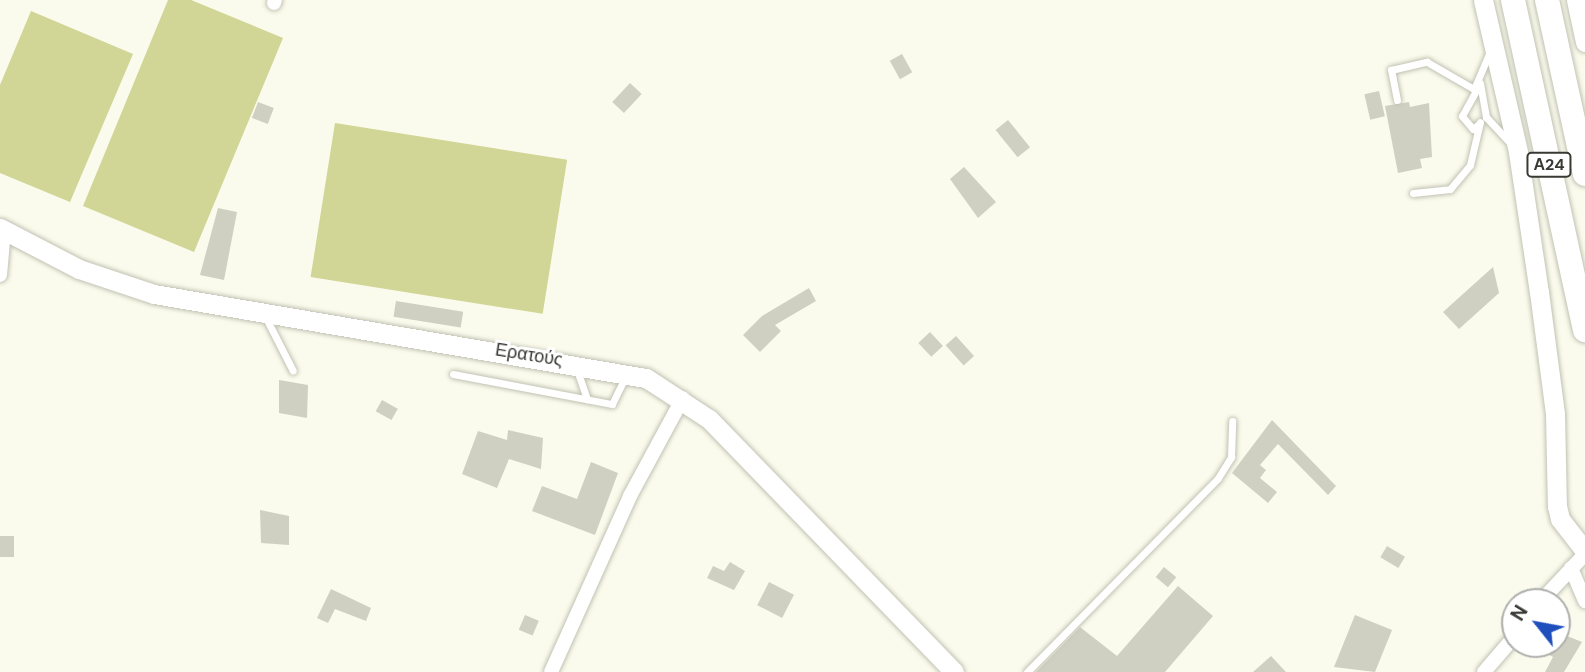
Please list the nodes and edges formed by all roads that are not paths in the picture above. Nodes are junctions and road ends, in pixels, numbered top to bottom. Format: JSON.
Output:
{"nodes":[{"id":1,"x":1483,"y":0,"type":"edge"},
{"id":2,"x":1513,"y":0,"type":"edge"},
{"id":3,"x":1547,"y":0,"type":"edge"},
{"id":4,"x":1576,"y":0,"type":"edge"},
{"id":5,"x":1492,"y":42,"type":"junction"},
{"id":6,"x":1585,"y":42,"type":"edge"},
{"id":7,"x":1480,"y":83,"type":"junction"},
{"id":8,"x":1397,"y":100,"type":"dead end"},
{"id":9,"x":1483,"y":120,"type":"junction"},
{"id":10,"x":1518,"y":152,"type":"junction"},
{"id":11,"x":1585,"y":174,"type":"edge"},
{"id":12,"x":1413,"y":193,"type":"dead end"},
{"id":13,"x":2,"y":229,"type":"edge"},
{"id":14,"x":0,"y":275,"type":"edge"},
{"id":15,"x":261,"y":312,"type":"junction"},
{"id":16,"x":1585,"y":330,"type":"edge"},
{"id":17,"x":574,"y":362,"type":"junction"},
{"id":18,"x":293,"y":371,"type":"dead end"},
{"id":19,"x":627,"y":372,"type":"junction"},
{"id":20,"x":453,"y":374,"type":"dead end"},
{"id":21,"x":683,"y":398,"type":"junction"},
{"id":22,"x":587,"y":399,"type":"junction"},
{"id":23,"x":1232,"y":421,"type":"dead end"},
{"id":24,"x":1585,"y":553,"type":"edge"},
{"id":25,"x":1571,"y":568,"type":"junction"},
{"id":26,"x":1553,"y":588,"type":"edge"},
{"id":27,"x":1585,"y":601,"type":"edge"},
{"id":28,"x":1501,"y":652,"type":"edge"},
{"id":29,"x":551,"y":672,"type":"edge"},
{"id":30,"x":954,"y":672,"type":"edge"},
{"id":31,"x":1027,"y":672,"type":"edge"},
{"id":32,"x":1483,"y":672,"type":"edge"}],
"edges":[{"from":1,"to":5,"type":"street"},
{"from":2,"to":16,"type":"highway","number":"Α24"},
{"from":3,"to":11,"type":"highway","number":"Α24"},
{"from":4,"to":6,"type":"street"},
{"from":5,"to":7,"type":"lane"},
{"from":5,"to":10,"type":"street"},
{"from":7,"to":8,"type":"lane"},
{"from":7,"to":9,"type":"lane"},
{"from":7,"to":9,"type":"lane"},
{"from":9,"to":10,"type":"lane"},
{"from":9,"to":12,"type":"lane"},
{"from":10,"to":24,"type":"street"},
{"from":13,"to":14,"type":"street"},
{"from":13,"to":15,"type":"street","name":"Ερατούς"},
{"from":15,"to":17,"type":"street","name":"Ερατούς"},
{"from":15,"to":18,"type":"lane"},
{"from":17,"to":19,"type":"street","name":"Ερατούς"},
{"from":17,"to":22,"type":"lane"},
{"from":19,"to":21,"type":"street","name":"Ερατούς"},
{"from":19,"to":22,"type":"lane"},
{"from":20,"to":22,"type":"lane"},
{"from":21,"to":29,"type":"street"},
{"from":21,"to":30,"type":"street","name":"Ερατούς"},
{"from":23,"to":31,"type":"lane"},
{"from":24,"to":25,"type":"street"},
{"from":25,"to":26,"type":"street"},
{"from":25,"to":27,"type":"street"},
{"from":28,"to":32,"type":"street"}]}
